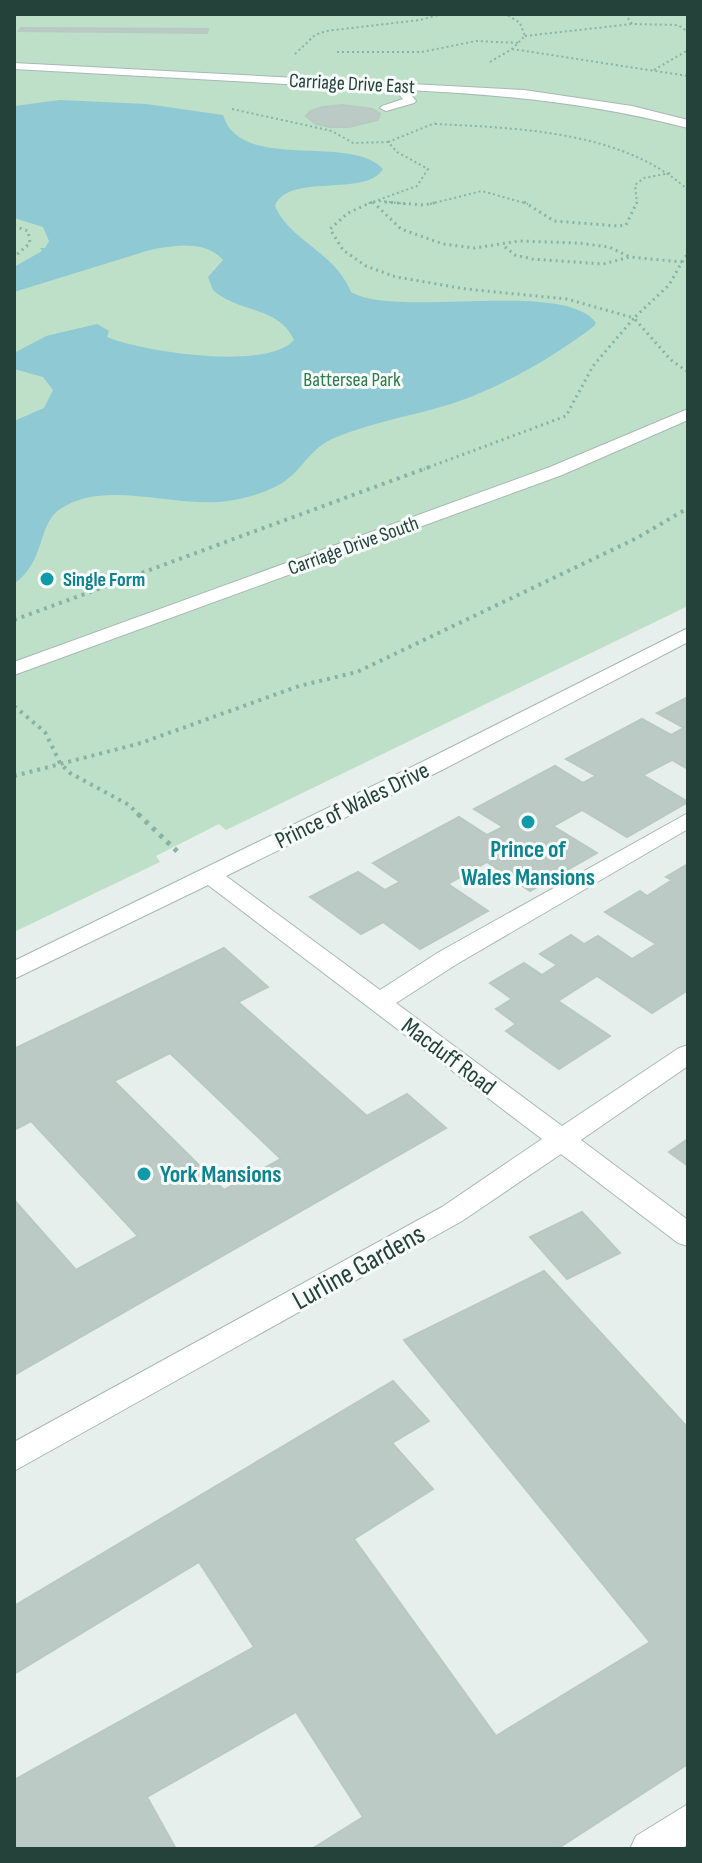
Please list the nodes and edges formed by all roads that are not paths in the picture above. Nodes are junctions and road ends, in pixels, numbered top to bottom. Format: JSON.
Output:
{"nodes":[{"id":1,"x":14,"y":66,"type":"edge"},
{"id":2,"x":397,"y":85,"type":"junction"},
{"id":3,"x":386,"y":108,"type":"dead end"},
{"id":4,"x":688,"y":124,"type":"edge"},
{"id":5,"x":688,"y":414,"type":"edge"},
{"id":6,"x":688,"y":634,"type":"edge"},
{"id":7,"x":14,"y":669,"type":"edge"},
{"id":8,"x":688,"y":820,"type":"edge"},
{"id":9,"x":211,"y":876,"type":"junction"},
{"id":10,"x":14,"y":971,"type":"edge"},
{"id":11,"x":378,"y":1003,"type":"junction"},
{"id":12,"x":688,"y":1054,"type":"edge"},
{"id":13,"x":561,"y":1140,"type":"junction"},
{"id":14,"x":688,"y":1235,"type":"edge"},
{"id":15,"x":14,"y":1458,"type":"edge"},
{"id":16,"x":688,"y":1822,"type":"edge"},
{"id":17,"x":649,"y":1849,"type":"edge"}],
"edges":[{"from":1,"to":2,"type":"street","name":"Carriage Drive East"},
{"from":2,"to":3,"type":"street"},
{"from":2,"to":4,"type":"street","name":"Carriage Drive East"},
{"from":5,"to":7,"type":"street","name":"Carriage Drive South"},
{"from":6,"to":9,"type":"street","name":"Prince of Wales Drive"},
{"from":8,"to":11,"type":"street"},
{"from":9,"to":10,"type":"street","name":"Prince of Wales Drive"},
{"from":9,"to":11,"type":"street","name":"Macduff Road"},
{"from":11,"to":13,"type":"street","name":"Macduff Road"},
{"from":12,"to":13,"type":"street","name":"Lurline Gardens"},
{"from":13,"to":14,"type":"street","name":"Macduff Road"},
{"from":13,"to":15,"type":"street","name":"Lurline Gardens"},
{"from":16,"to":17,"type":"street"}]}
